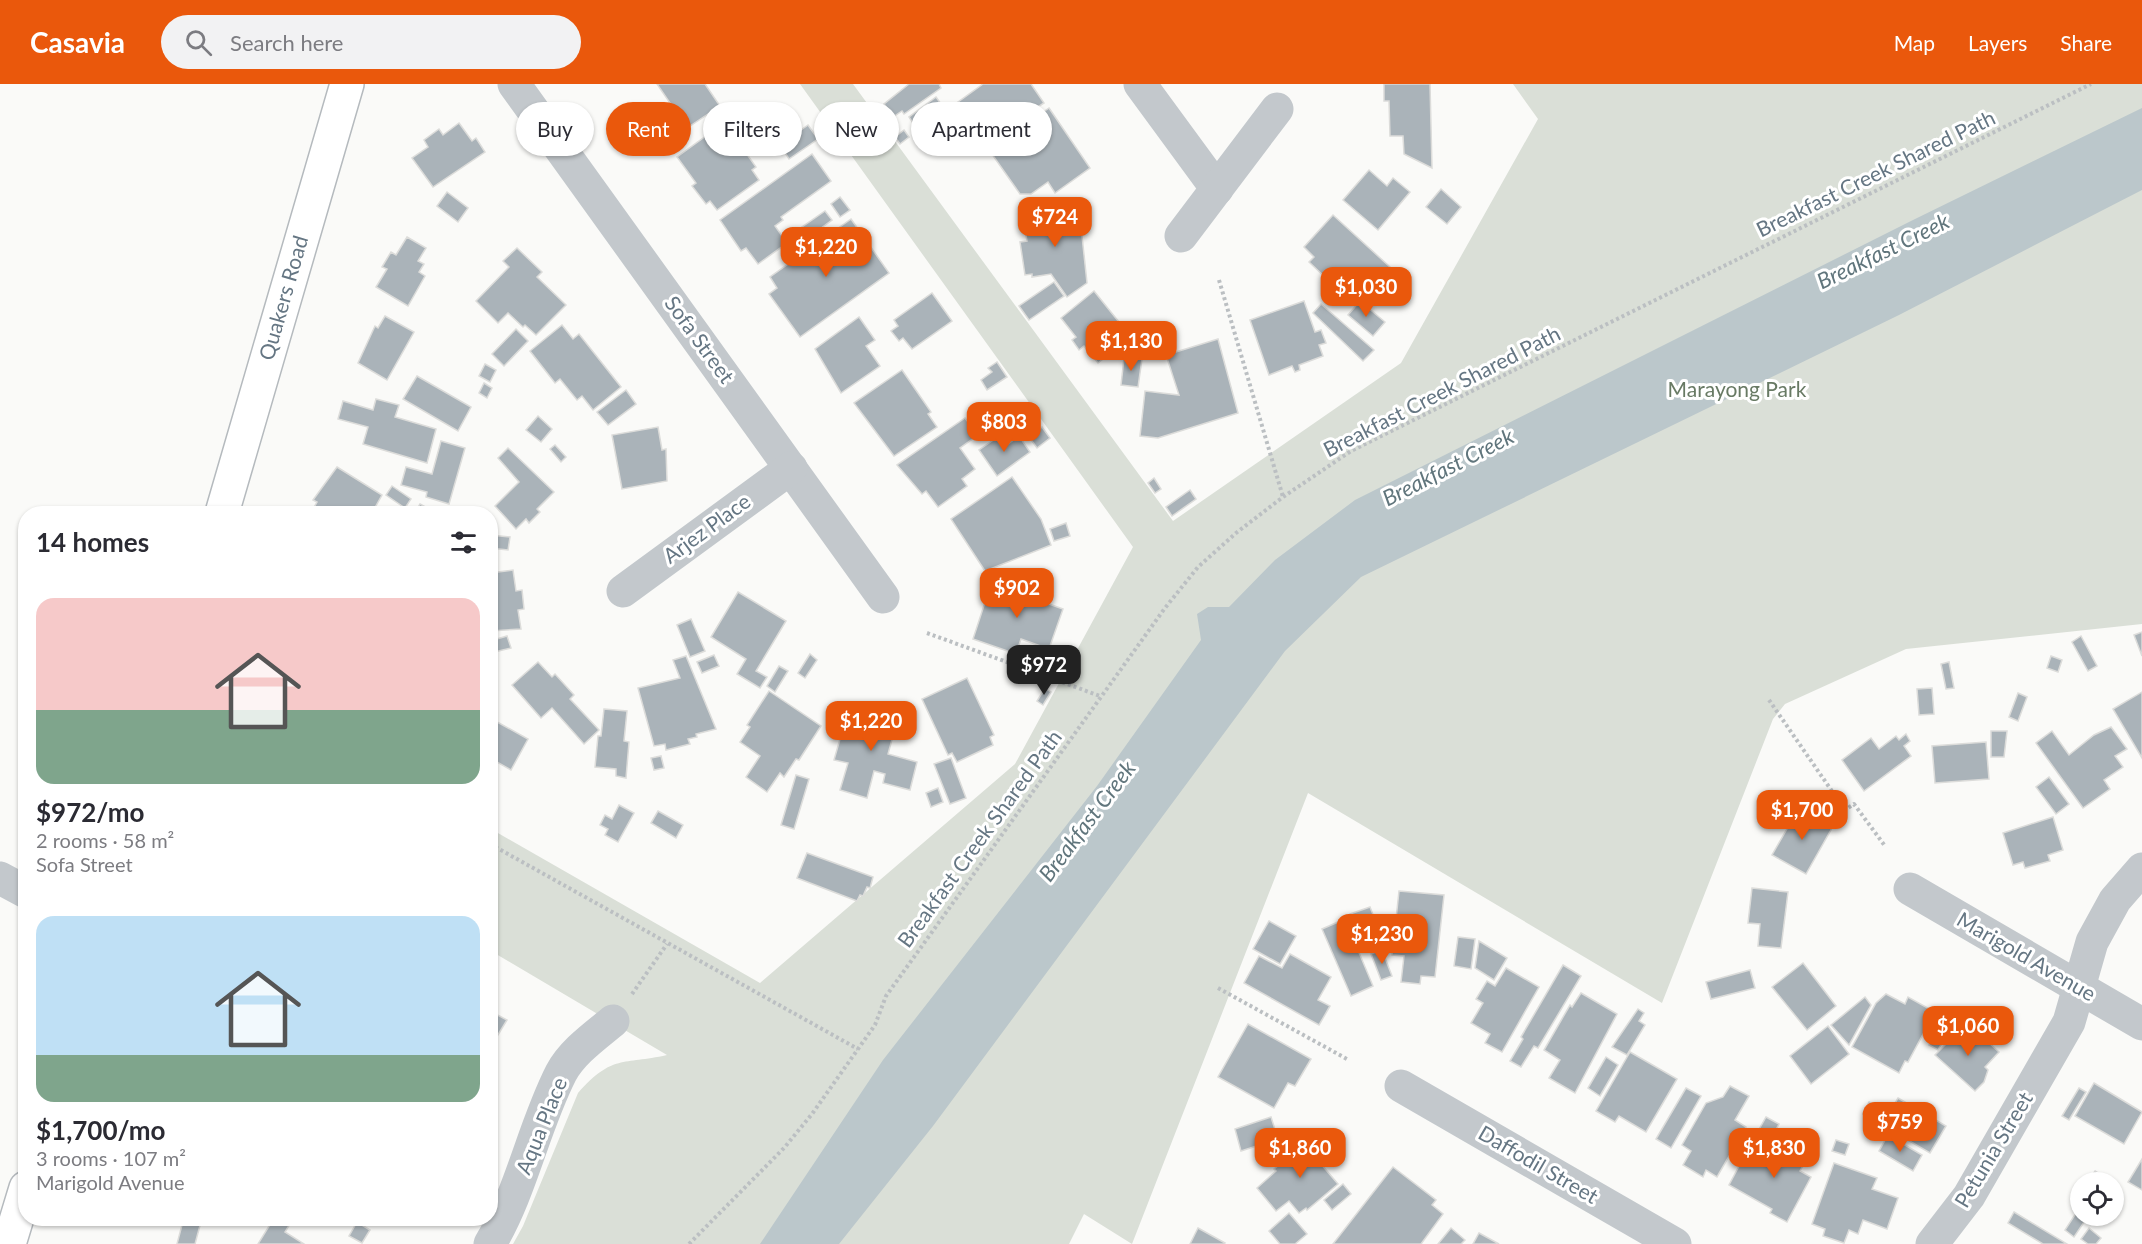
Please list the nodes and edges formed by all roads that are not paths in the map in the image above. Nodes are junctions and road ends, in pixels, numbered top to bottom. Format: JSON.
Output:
{"nodes":[{"id":1,"x":346,"y":84,"type":"edge"},
{"id":2,"x":514,"y":84,"type":"edge"},
{"id":3,"x":1140,"y":84,"type":"edge"},
{"id":4,"x":1277,"y":109,"type":"dead end"},
{"id":5,"x":1217,"y":189,"type":"junction"},
{"id":6,"x":1181,"y":236,"type":"dead end"},
{"id":7,"x":791,"y":468,"type":"junction"},
{"id":8,"x":224,"y":506,"type":"edge"},
{"id":9,"x":623,"y":591,"type":"dead end"},
{"id":10,"x":883,"y":597,"type":"dead end"},
{"id":11,"x":2142,"y":869,"type":"edge"},
{"id":12,"x":0,"y":878,"type":"edge"},
{"id":13,"x":18,"y":888,"type":"edge"},
{"id":14,"x":1910,"y":889,"type":"dead end"},
{"id":15,"x":2079,"y":988,"type":"junction"},
{"id":16,"x":613,"y":1021,"type":"road end"},
{"id":17,"x":2142,"y":1024,"type":"edge"},
{"id":18,"x":1401,"y":1086,"type":"dead end"},
{"id":19,"x":18,"y":1214,"type":"edge"},
{"id":20,"x":9,"y":1244,"type":"edge"},
{"id":21,"x":490,"y":1244,"type":"edge"},
{"id":22,"x":1675,"y":1244,"type":"edge"},
{"id":23,"x":1932,"y":1244,"type":"edge"}],
"edges":[{"from":1,"to":8,"type":"main road","name":"Quakers Road"},
{"from":2,"to":7,"type":"street","name":"Sofa Street"},
{"from":3,"to":5,"type":"street"},
{"from":4,"to":5,"type":"street"},
{"from":5,"to":6,"type":"street"},
{"from":7,"to":9,"type":"street","name":"Arjez Place"},
{"from":7,"to":10,"type":"street","name":"Sofa Street"},
{"from":11,"to":15,"type":"street","name":"Petunia Street"},
{"from":12,"to":13,"type":"street"},
{"from":14,"to":15,"type":"street","name":"Marigold Avenue"},
{"from":15,"to":17,"type":"street","name":"Marigold Avenue"},
{"from":15,"to":23,"type":"street","name":"Petunia Street"},
{"from":16,"to":21,"type":"street","name":"Aqua Place"},
{"from":18,"to":22,"type":"street","name":"Daffodil Street"},
{"from":19,"to":20,"type":"main road"}]}
